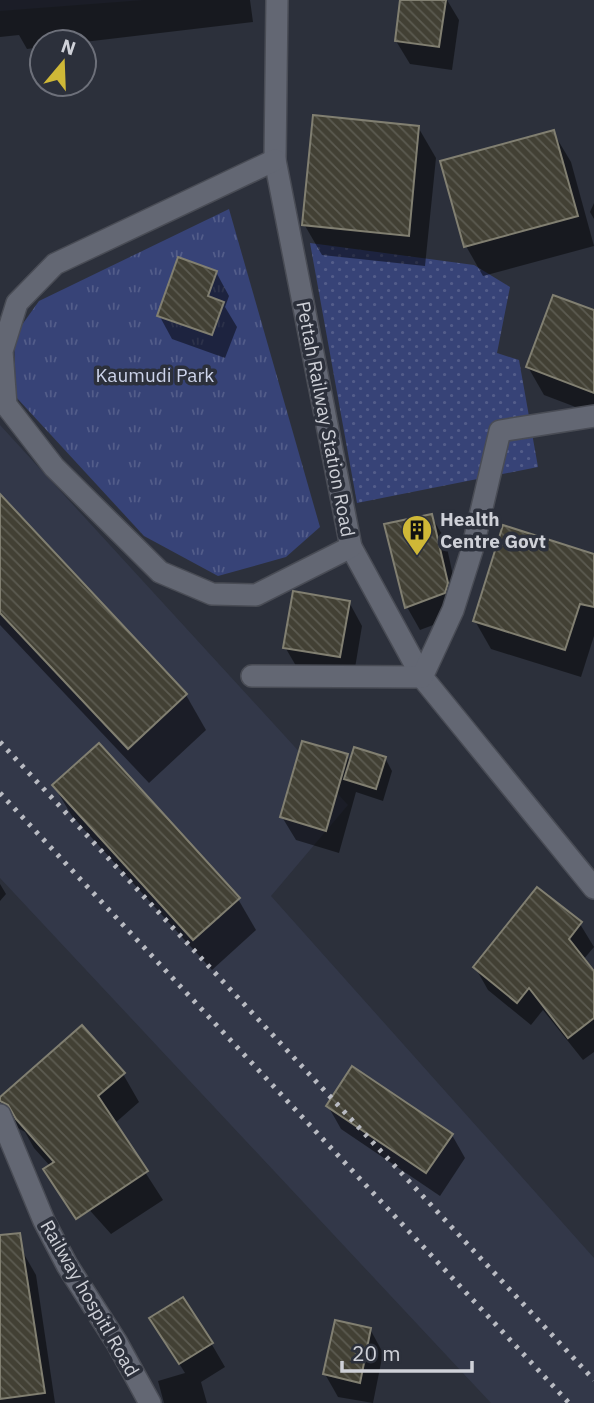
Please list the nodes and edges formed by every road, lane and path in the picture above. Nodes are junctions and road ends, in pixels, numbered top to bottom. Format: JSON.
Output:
{"nodes":[{"id":1,"x":276,"y":0,"type":"edge"},
{"id":2,"x":275,"y":160,"type":"junction"},
{"id":3,"x":594,"y":416,"type":"edge"},
{"id":4,"x":351,"y":547,"type":"junction"},
{"id":5,"x":252,"y":676,"type":"dead end"},
{"id":6,"x":422,"y":677,"type":"junction"},
{"id":7,"x":594,"y":888,"type":"edge"},
{"id":8,"x":0,"y":1115,"type":"edge"},
{"id":9,"x":150,"y":1403,"type":"edge"}],
"edges":[{"from":1,"to":2,"type":"street","name":"Pettah Railway Station Road"},
{"from":2,"to":4,"type":"street","name":"Pettah Railway Station Road"},
{"from":2,"to":4,"type":"street"},
{"from":3,"to":6,"type":"street"},
{"from":4,"to":6,"type":"street","name":"Pettah Railway Station Road"},
{"from":5,"to":6,"type":"street"},
{"from":6,"to":7,"type":"street","name":"Pettah Railway Station Road"},
{"from":8,"to":9,"type":"street","name":"Railway hospitl Road"}]}
